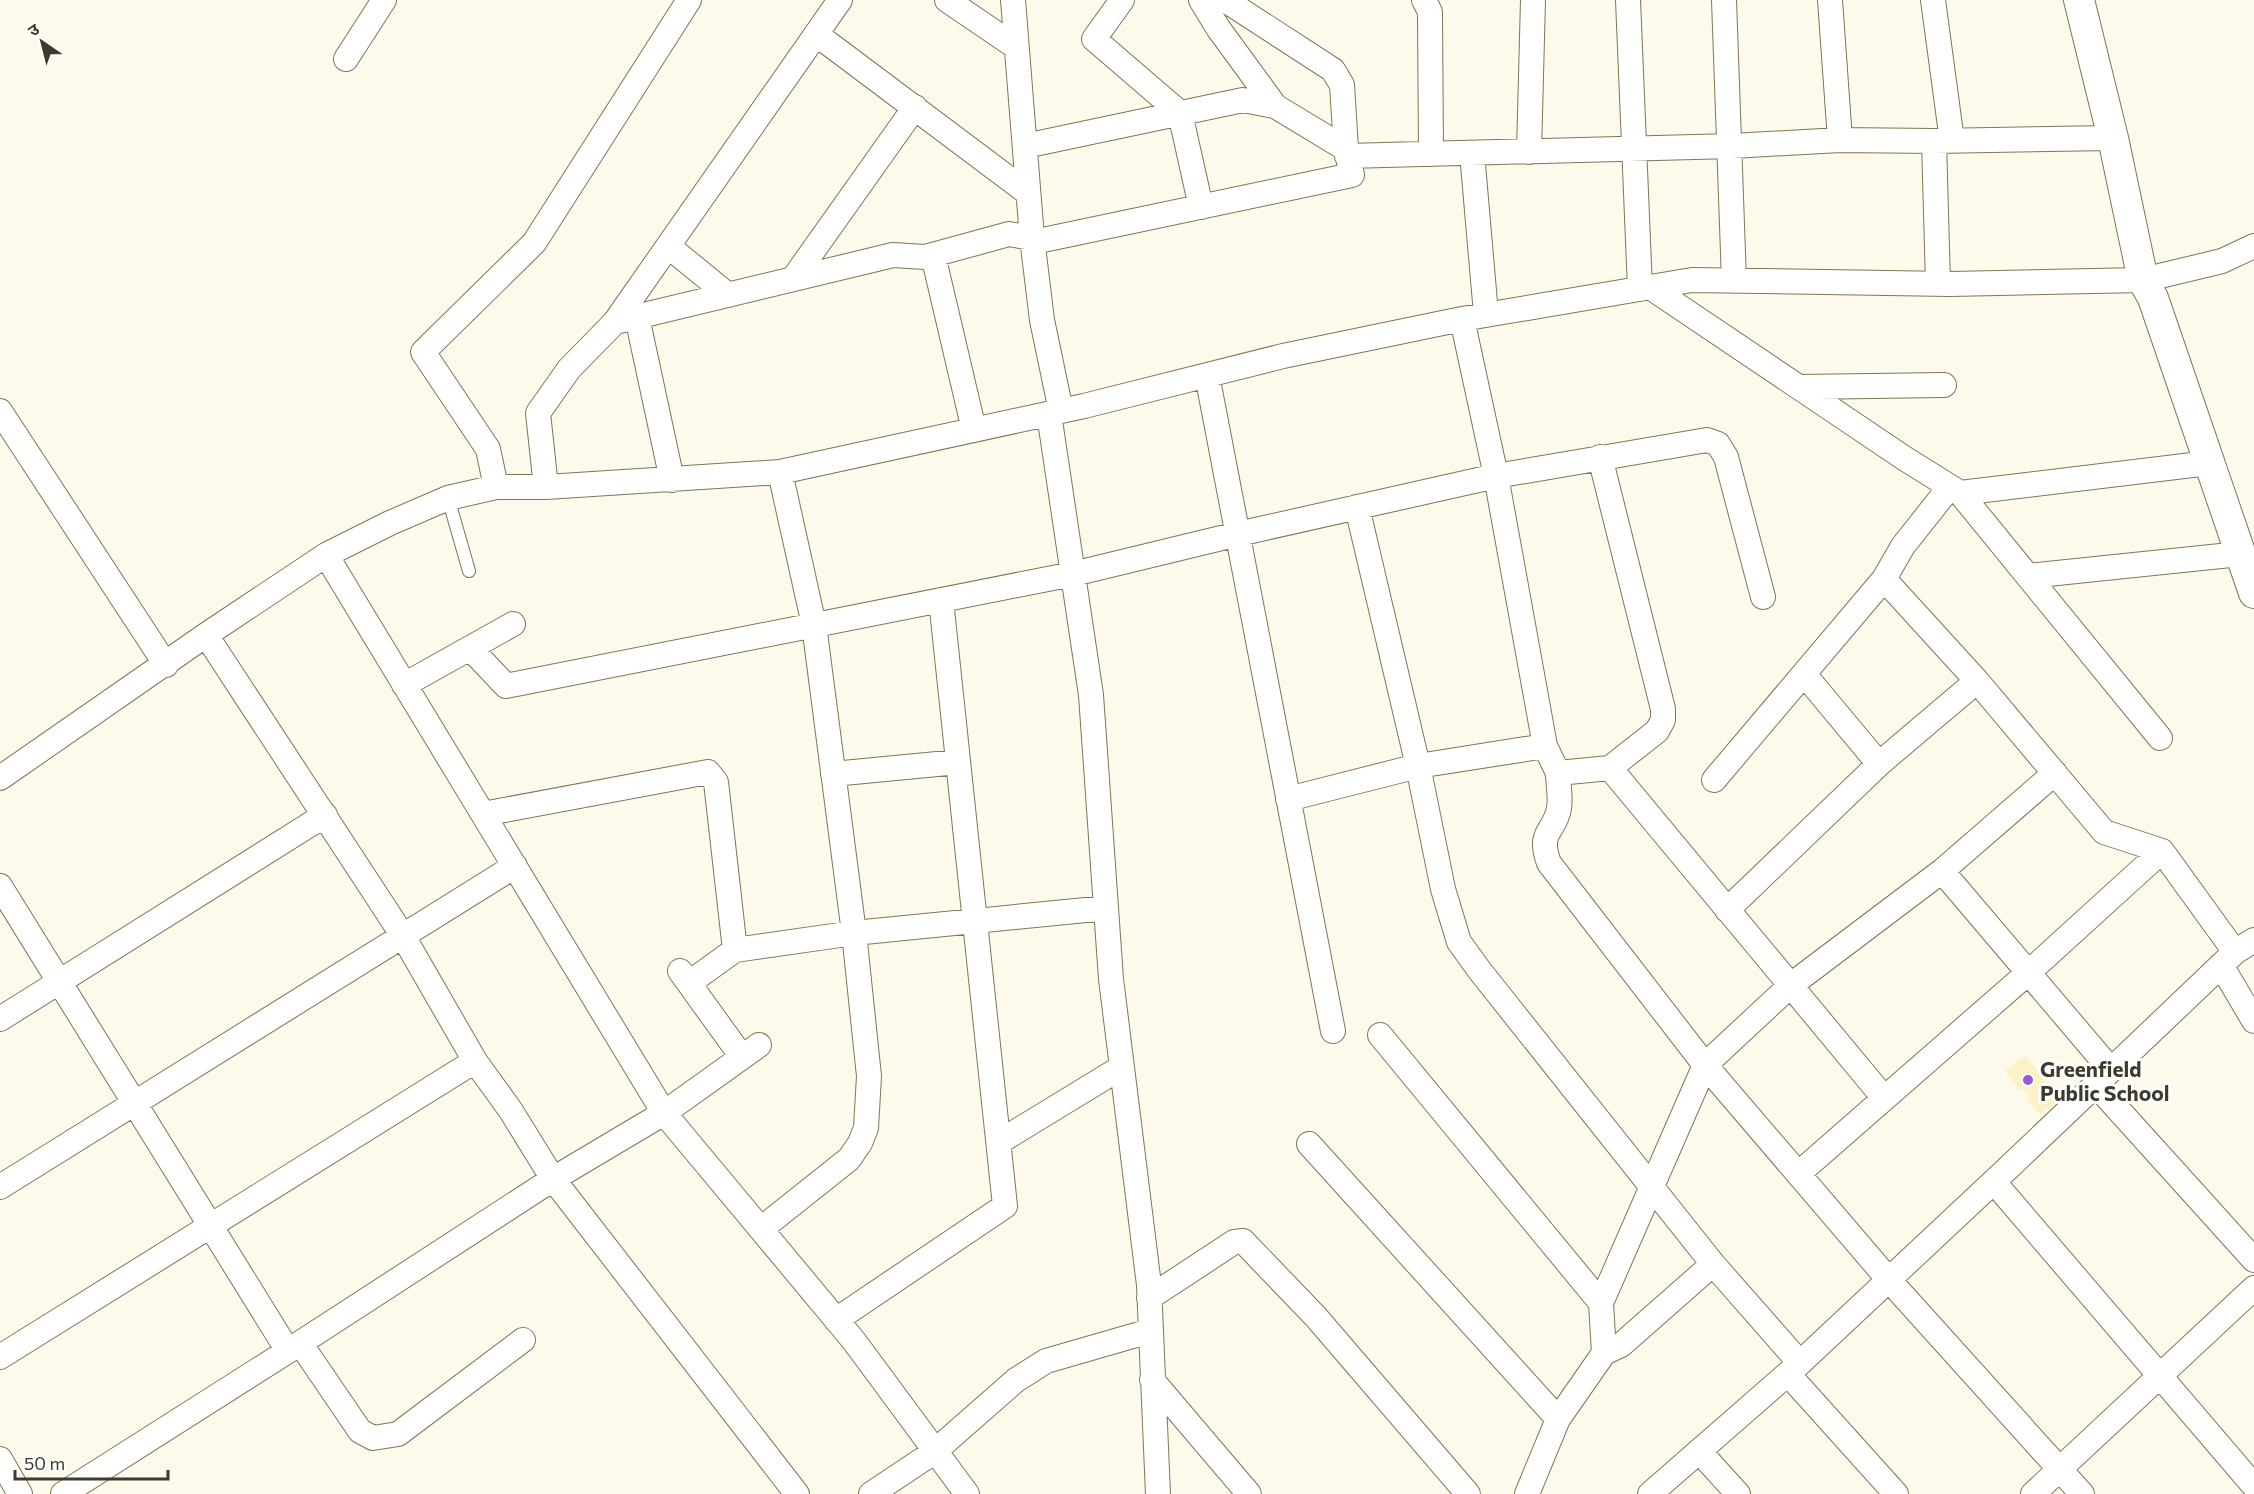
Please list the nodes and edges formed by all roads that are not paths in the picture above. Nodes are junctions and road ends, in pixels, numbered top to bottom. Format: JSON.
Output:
{"nodes":[{"id":1,"x":384,"y":0,"type":"edge"},
{"id":2,"x":689,"y":0,"type":"edge"},
{"id":3,"x":840,"y":0,"type":"edge"},
{"id":4,"x":947,"y":0,"type":"edge"},
{"id":5,"x":1013,"y":0,"type":"edge"},
{"id":6,"x":1122,"y":0,"type":"edge"},
{"id":7,"x":1201,"y":0,"type":"edge"},
{"id":8,"x":1225,"y":0,"type":"edge"},
{"id":9,"x":1424,"y":0,"type":"edge"},
{"id":10,"x":1533,"y":0,"type":"edge"},
{"id":11,"x":1628,"y":0,"type":"edge"},
{"id":12,"x":1724,"y":0,"type":"edge"},
{"id":13,"x":1830,"y":0,"type":"edge"},
{"id":14,"x":1933,"y":0,"type":"edge"},
{"id":15,"x":2079,"y":0,"type":"edge"},
{"id":16,"x":816,"y":34,"type":"junction"},
{"id":17,"x":1017,"y":48,"type":"junction"},
{"id":18,"x":346,"y":59,"type":"dead end"},
{"id":19,"x":1275,"y":106,"type":"junction"},
{"id":20,"x":915,"y":107,"type":"junction"},
{"id":21,"x":1180,"y":113,"type":"junction"},
{"id":22,"x":2113,"y":138,"type":"junction"},
{"id":23,"x":1840,"y":140,"type":"junction"},
{"id":24,"x":1943,"y":141,"type":"junction"},
{"id":25,"x":1024,"y":146,"type":"junction"},
{"id":26,"x":1729,"y":146,"type":"junction"},
{"id":27,"x":1634,"y":149,"type":"junction"},
{"id":28,"x":1529,"y":152,"type":"junction"},
{"id":29,"x":1346,"y":153,"type":"junction"},
{"id":30,"x":1472,"y":153,"type":"junction"},
{"id":31,"x":1431,"y":154,"type":"junction"},
{"id":32,"x":1028,"y":193,"type":"junction"},
{"id":33,"x":1202,"y":207,"type":"junction"},
{"id":34,"x":1032,"y":238,"type":"junction"},
{"id":35,"x":668,"y":246,"type":"junction"},
{"id":36,"x":2254,"y":246,"type":"edge"},
{"id":37,"x":933,"y":255,"type":"junction"},
{"id":38,"x":793,"y":279,"type":"junction"},
{"id":39,"x":2143,"y":280,"type":"junction"},
{"id":40,"x":1734,"y":281,"type":"junction"},
{"id":41,"x":1938,"y":284,"type":"junction"},
{"id":42,"x":1645,"y":288,"type":"junction"},
{"id":43,"x":728,"y":295,"type":"junction"},
{"id":44,"x":1486,"y":314,"type":"junction"},
{"id":45,"x":1462,"y":319,"type":"junction"},
{"id":46,"x":626,"y":320,"type":"junction"},
{"id":47,"x":1207,"y":375,"type":"junction"},
{"id":48,"x":1944,"y":386,"type":"dead end"},
{"id":49,"x":1799,"y":387,"type":"junction"},
{"id":50,"x":0,"y":411,"type":"edge"},
{"id":51,"x":1055,"y":412,"type":"junction"},
{"id":52,"x":974,"y":430,"type":"junction"},
{"id":53,"x":1600,"y":457,"type":"junction"},
{"id":54,"x":2209,"y":463,"type":"junction"},
{"id":55,"x":780,"y":472,"type":"junction"},
{"id":56,"x":1496,"y":476,"type":"junction"},
{"id":57,"x":672,"y":480,"type":"junction"},
{"id":58,"x":496,"y":487,"type":"junction"},
{"id":59,"x":546,"y":487,"type":"junction"},
{"id":60,"x":1955,"y":490,"type":"junction"},
{"id":61,"x":448,"y":498,"type":"junction"},
{"id":62,"x":1357,"y":507,"type":"junction"},
{"id":63,"x":1238,"y":534,"type":"junction"},
{"id":64,"x":2240,"y":554,"type":"junction"},
{"id":65,"x":327,"y":555,"type":"junction"},
{"id":66,"x":469,"y":571,"type":"dead end"},
{"id":67,"x":1073,"y":574,"type":"junction"},
{"id":68,"x":2028,"y":576,"type":"junction"},
{"id":69,"x":1884,"y":579,"type":"junction"},
{"id":70,"x":2254,"y":593,"type":"edge"},
{"id":71,"x":1763,"y":597,"type":"dead end"},
{"id":72,"x":940,"y":600,"type":"junction"},
{"id":73,"x":513,"y":624,"type":"dead end"},
{"id":74,"x":814,"y":625,"type":"junction"},
{"id":75,"x":206,"y":635,"type":"junction"},
{"id":76,"x":470,"y":648,"type":"junction"},
{"id":77,"x":166,"y":664,"type":"junction"},
{"id":78,"x":1804,"y":674,"type":"junction"},
{"id":79,"x":1977,"y":681,"type":"junction"},
{"id":80,"x":404,"y":685,"type":"junction"},
{"id":81,"x":2160,"y":738,"type":"dead end"},
{"id":82,"x":1545,"y":746,"type":"junction"},
{"id":83,"x":958,"y":762,"type":"junction"},
{"id":84,"x":1879,"y":764,"type":"junction"},
{"id":85,"x":1418,"y":766,"type":"junction"},
{"id":86,"x":1611,"y":768,"type":"junction"},
{"id":87,"x":1558,"y":773,"type":"junction"},
{"id":88,"x":2055,"y":773,"type":"junction"},
{"id":89,"x":833,"y":774,"type":"junction"},
{"id":90,"x":0,"y":778,"type":"edge"},
{"id":91,"x":1714,"y":780,"type":"dead end"},
{"id":92,"x":1288,"y":799,"type":"junction"},
{"id":93,"x":483,"y":814,"type":"junction"},
{"id":94,"x":325,"y":815,"type":"junction"},
{"id":95,"x":2162,"y":851,"type":"junction"},
{"id":96,"x":515,"y":866,"type":"junction"},
{"id":97,"x":1942,"y":870,"type":"junction"},
{"id":98,"x":0,"y":886,"type":"edge"},
{"id":99,"x":1106,"y":908,"type":"junction"},
{"id":100,"x":1726,"y":910,"type":"junction"},
{"id":101,"x":975,"y":921,"type":"junction"},
{"id":102,"x":854,"y":933,"type":"junction"},
{"id":103,"x":403,"y":936,"type":"junction"},
{"id":104,"x":735,"y":950,"type":"junction"},
{"id":105,"x":2237,"y":953,"type":"edge"},
{"id":106,"x":2029,"y":972,"type":"junction"},
{"id":107,"x":59,"y":982,"type":"junction"},
{"id":108,"x":1791,"y":985,"type":"junction"},
{"id":109,"x":0,"y":1019,"type":"edge"},
{"id":110,"x":2254,"y":1021,"type":"edge"},
{"id":111,"x":1333,"y":1031,"type":"dead end"},
{"id":112,"x":1380,"y":1035,"type":"dead end"},
{"id":113,"x":475,"y":1061,"type":"junction"},
{"id":114,"x":1705,"y":1065,"type":"junction"},
{"id":115,"x":1122,"y":1067,"type":"junction"},
{"id":116,"x":2104,"y":1077,"type":"junction"},
{"id":117,"x":1884,"y":1098,"type":"junction"},
{"id":118,"x":135,"y":1103,"type":"junction"},
{"id":119,"x":664,"y":1113,"type":"junction"},
{"id":120,"x":999,"y":1142,"type":"junction"},
{"id":121,"x":1309,"y":1144,"type":"dead end"},
{"id":122,"x":1798,"y":1174,"type":"junction"},
{"id":123,"x":553,"y":1179,"type":"junction"},
{"id":124,"x":1994,"y":1182,"type":"junction"},
{"id":125,"x":0,"y":1187,"type":"edge"},
{"id":126,"x":1651,"y":1187,"type":"junction"},
{"id":127,"x":211,"y":1227,"type":"junction"},
{"id":128,"x":760,"y":1229,"type":"junction"},
{"id":129,"x":2254,"y":1260,"type":"edge"},
{"id":130,"x":1713,"y":1264,"type":"junction"},
{"id":131,"x":1889,"y":1280,"type":"junction"},
{"id":132,"x":2254,"y":1288,"type":"edge"},
{"id":133,"x":1149,"y":1299,"type":"junction"},
{"id":134,"x":1601,"y":1303,"type":"junction"},
{"id":135,"x":837,"y":1320,"type":"junction"},
{"id":136,"x":1150,"y":1331,"type":"junction"},
{"id":137,"x":523,"y":1340,"type":"dead end"},
{"id":138,"x":294,"y":1347,"type":"junction"},
{"id":139,"x":1604,"y":1353,"type":"junction"},
{"id":140,"x":0,"y":1357,"type":"edge"},
{"id":141,"x":1794,"y":1368,"type":"junction"},
{"id":142,"x":2160,"y":1375,"type":"junction"},
{"id":143,"x":1152,"y":1380,"type":"junction"},
{"id":144,"x":1558,"y":1419,"type":"junction"},
{"id":145,"x":1699,"y":1451,"type":"junction"},
{"id":146,"x":934,"y":1452,"type":"junction"},
{"id":147,"x":0,"y":1459,"type":"edge"},
{"id":148,"x":2060,"y":1468,"type":"junction"},
{"id":149,"x":2254,"y":1486,"type":"edge"},
{"id":150,"x":20,"y":1494,"type":"edge"},
{"id":151,"x":63,"y":1494,"type":"edge"},
{"id":152,"x":797,"y":1494,"type":"edge"},
{"id":153,"x":871,"y":1494,"type":"edge"},
{"id":154,"x":967,"y":1494,"type":"edge"},
{"id":155,"x":1158,"y":1494,"type":"edge"},
{"id":156,"x":1249,"y":1494,"type":"edge"},
{"id":157,"x":1468,"y":1494,"type":"edge"},
{"id":158,"x":1527,"y":1494,"type":"edge"},
{"id":159,"x":1650,"y":1494,"type":"edge"},
{"id":160,"x":1738,"y":1494,"type":"edge"},
{"id":161,"x":1896,"y":1494,"type":"edge"},
{"id":162,"x":2033,"y":1494,"type":"edge"},
{"id":163,"x":2082,"y":1494,"type":"edge"}],
"edges":[{"from":1,"to":18,"type":"street"},
{"from":2,"to":58,"type":"street"},
{"from":3,"to":16,"type":"street"},
{"from":4,"to":17,"type":"street"},
{"from":5,"to":17,"type":"street"},
{"from":6,"to":21,"type":"street"},
{"from":7,"to":19,"type":"street"},
{"from":8,"to":29,"type":"street"},
{"from":9,"to":31,"type":"street"},
{"from":10,"to":28,"type":"street"},
{"from":11,"to":27,"type":"street"},
{"from":12,"to":26,"type":"street"},
{"from":13,"to":23,"type":"street"},
{"from":14,"to":24,"type":"street"},
{"from":15,"to":22,"type":"street"},
{"from":16,"to":20,"type":"street"},
{"from":16,"to":35,"type":"street"},
{"from":17,"to":25,"type":"street"},
{"from":19,"to":21,"type":"street"},
{"from":19,"to":29,"type":"street"},
{"from":20,"to":32,"type":"street"},
{"from":20,"to":38,"type":"street"},
{"from":21,"to":25,"type":"street"},
{"from":21,"to":33,"type":"street"},
{"from":22,"to":24,"type":"street"},
{"from":22,"to":39,"type":"street"},
{"from":23,"to":24,"type":"street"},
{"from":23,"to":26,"type":"street"},
{"from":24,"to":41,"type":"street"},
{"from":25,"to":32,"type":"street"},
{"from":26,"to":27,"type":"street"},
{"from":26,"to":40,"type":"street"},
{"from":27,"to":28,"type":"street"},
{"from":27,"to":42,"type":"street"},
{"from":28,"to":30,"type":"street"},
{"from":29,"to":31,"type":"street"},
{"from":29,"to":33,"type":"street"},
{"from":30,"to":31,"type":"street"},
{"from":30,"to":44,"type":"street"},
{"from":32,"to":34,"type":"street"},
{"from":33,"to":34,"type":"street"},
{"from":34,"to":37,"type":"street"},
{"from":34,"to":51,"type":"street"},
{"from":35,"to":43,"type":"street"},
{"from":35,"to":46,"type":"street"},
{"from":36,"to":39,"type":"street"},
{"from":37,"to":38,"type":"street"},
{"from":37,"to":52,"type":"street"},
{"from":38,"to":43,"type":"street"},
{"from":39,"to":41,"type":"street"},
{"from":39,"to":54,"type":"street"},
{"from":40,"to":41,"type":"street"},
{"from":40,"to":42,"type":"street"},
{"from":42,"to":44,"type":"street"},
{"from":42,"to":49,"type":"street"},
{"from":43,"to":46,"type":"street"},
{"from":44,"to":45,"type":"street"},
{"from":45,"to":47,"type":"street"},
{"from":45,"to":56,"type":"street"},
{"from":46,"to":57,"type":"street"},
{"from":46,"to":59,"type":"street"},
{"from":47,"to":51,"type":"street"},
{"from":47,"to":63,"type":"street"},
{"from":48,"to":49,"type":"street"},
{"from":49,"to":60,"type":"street"},
{"from":50,"to":77,"type":"street"},
{"from":51,"to":52,"type":"street"},
{"from":51,"to":67,"type":"street"},
{"from":52,"to":55,"type":"street"},
{"from":53,"to":56,"type":"street"},
{"from":53,"to":71,"type":"street"},
{"from":53,"to":86,"type":"street"},
{"from":54,"to":60,"type":"street"},
{"from":54,"to":64,"type":"street"},
{"from":55,"to":57,"type":"street"},
{"from":55,"to":74,"type":"street"},
{"from":56,"to":62,"type":"street"},
{"from":56,"to":82,"type":"street"},
{"from":57,"to":59,"type":"street"},
{"from":58,"to":59,"type":"street"},
{"from":58,"to":61,"type":"street"},
{"from":60,"to":68,"type":"street"},
{"from":60,"to":69,"type":"street"},
{"from":61,"to":65,"type":"street"},
{"from":61,"to":66,"type":"lane"},
{"from":62,"to":63,"type":"street"},
{"from":62,"to":85,"type":"street"},
{"from":63,"to":67,"type":"street"},
{"from":63,"to":92,"type":"street"},
{"from":64,"to":68,"type":"street"},
{"from":64,"to":70,"type":"street"},
{"from":65,"to":75,"type":"street"},
{"from":65,"to":80,"type":"street"},
{"from":67,"to":72,"type":"street"},
{"from":67,"to":99,"type":"street"},
{"from":68,"to":81,"type":"street"},
{"from":69,"to":78,"type":"street"},
{"from":69,"to":79,"type":"street"},
{"from":72,"to":74,"type":"street"},
{"from":72,"to":83,"type":"street"},
{"from":73,"to":76,"type":"street"},
{"from":74,"to":76,"type":"street"},
{"from":74,"to":89,"type":"street"},
{"from":75,"to":77,"type":"street"},
{"from":75,"to":94,"type":"street"},
{"from":76,"to":80,"type":"street"},
{"from":77,"to":90,"type":"street"},
{"from":78,"to":84,"type":"street"},
{"from":78,"to":91,"type":"street"},
{"from":79,"to":84,"type":"street"},
{"from":79,"to":88,"type":"street"},
{"from":80,"to":93,"type":"street"},
{"from":82,"to":85,"type":"street"},
{"from":82,"to":87,"type":"street"},
{"from":83,"to":89,"type":"street"},
{"from":83,"to":101,"type":"street"},
{"from":84,"to":100,"type":"street"},
{"from":85,"to":92,"type":"street"},
{"from":85,"to":126,"type":"street"},
{"from":86,"to":87,"type":"street"},
{"from":86,"to":100,"type":"street"},
{"from":87,"to":114,"type":"street"},
{"from":88,"to":95,"type":"street"},
{"from":88,"to":97,"type":"street"},
{"from":89,"to":102,"type":"street"},
{"from":92,"to":111,"type":"street"},
{"from":93,"to":96,"type":"street"},
{"from":93,"to":104,"type":"street"},
{"from":94,"to":103,"type":"street"},
{"from":94,"to":107,"type":"street"},
{"from":95,"to":105,"type":"street"},
{"from":95,"to":106,"type":"street"},
{"from":96,"to":103,"type":"street"},
{"from":96,"to":119,"type":"street"},
{"from":97,"to":106,"type":"street"},
{"from":97,"to":108,"type":"street"},
{"from":98,"to":107,"type":"street"},
{"from":99,"to":101,"type":"street"},
{"from":99,"to":115,"type":"street"},
{"from":100,"to":108,"type":"street"},
{"from":101,"to":102,"type":"street"},
{"from":101,"to":120,"type":"street"},
{"from":102,"to":104,"type":"street"},
{"from":102,"to":128,"type":"street"},
{"from":103,"to":113,"type":"street"},
{"from":103,"to":118,"type":"street"},
{"from":104,"to":119,"type":"street"},
{"from":105,"to":110,"type":"street"},
{"from":105,"to":116,"type":"street"},
{"from":106,"to":116,"type":"street"},
{"from":106,"to":117,"type":"street"},
{"from":107,"to":109,"type":"street"},
{"from":107,"to":118,"type":"street"},
{"from":108,"to":114,"type":"street"},
{"from":108,"to":117,"type":"street"},
{"from":112,"to":134,"type":"street"},
{"from":113,"to":123,"type":"street"},
{"from":113,"to":127,"type":"street"},
{"from":114,"to":122,"type":"street"},
{"from":114,"to":126,"type":"street"},
{"from":115,"to":120,"type":"street"},
{"from":115,"to":133,"type":"street"},
{"from":116,"to":124,"type":"street"},
{"from":116,"to":129,"type":"street"},
{"from":117,"to":122,"type":"street"},
{"from":118,"to":125,"type":"street"},
{"from":118,"to":127,"type":"street"},
{"from":119,"to":123,"type":"street"},
{"from":119,"to":128,"type":"street"},
{"from":120,"to":135,"type":"street"},
{"from":121,"to":144,"type":"street"},
{"from":122,"to":131,"type":"street"},
{"from":123,"to":138,"type":"street"},
{"from":123,"to":152,"type":"street"},
{"from":124,"to":131,"type":"street"},
{"from":124,"to":142,"type":"street"},
{"from":126,"to":130,"type":"street"},
{"from":126,"to":134,"type":"street"},
{"from":127,"to":138,"type":"street"},
{"from":127,"to":140,"type":"street"},
{"from":128,"to":135,"type":"street"},
{"from":130,"to":139,"type":"street"},
{"from":130,"to":141,"type":"street"},
{"from":131,"to":141,"type":"street"},
{"from":131,"to":148,"type":"street"},
{"from":132,"to":142,"type":"street"},
{"from":133,"to":136,"type":"street"},
{"from":133,"to":157,"type":"street"},
{"from":134,"to":139,"type":"street"},
{"from":135,"to":146,"type":"street"},
{"from":136,"to":143,"type":"street"},
{"from":136,"to":146,"type":"street"},
{"from":137,"to":138,"type":"street"},
{"from":138,"to":151,"type":"street"},
{"from":139,"to":144,"type":"street"},
{"from":141,"to":145,"type":"street"},
{"from":141,"to":161,"type":"street"},
{"from":142,"to":148,"type":"street"},
{"from":142,"to":149,"type":"street"},
{"from":143,"to":155,"type":"street"},
{"from":143,"to":156,"type":"street"},
{"from":144,"to":158,"type":"street"},
{"from":145,"to":159,"type":"street"},
{"from":145,"to":160,"type":"street"},
{"from":146,"to":153,"type":"street"},
{"from":146,"to":154,"type":"street"},
{"from":147,"to":150,"type":"street"},
{"from":148,"to":162,"type":"street"},
{"from":148,"to":163,"type":"street"}]}
